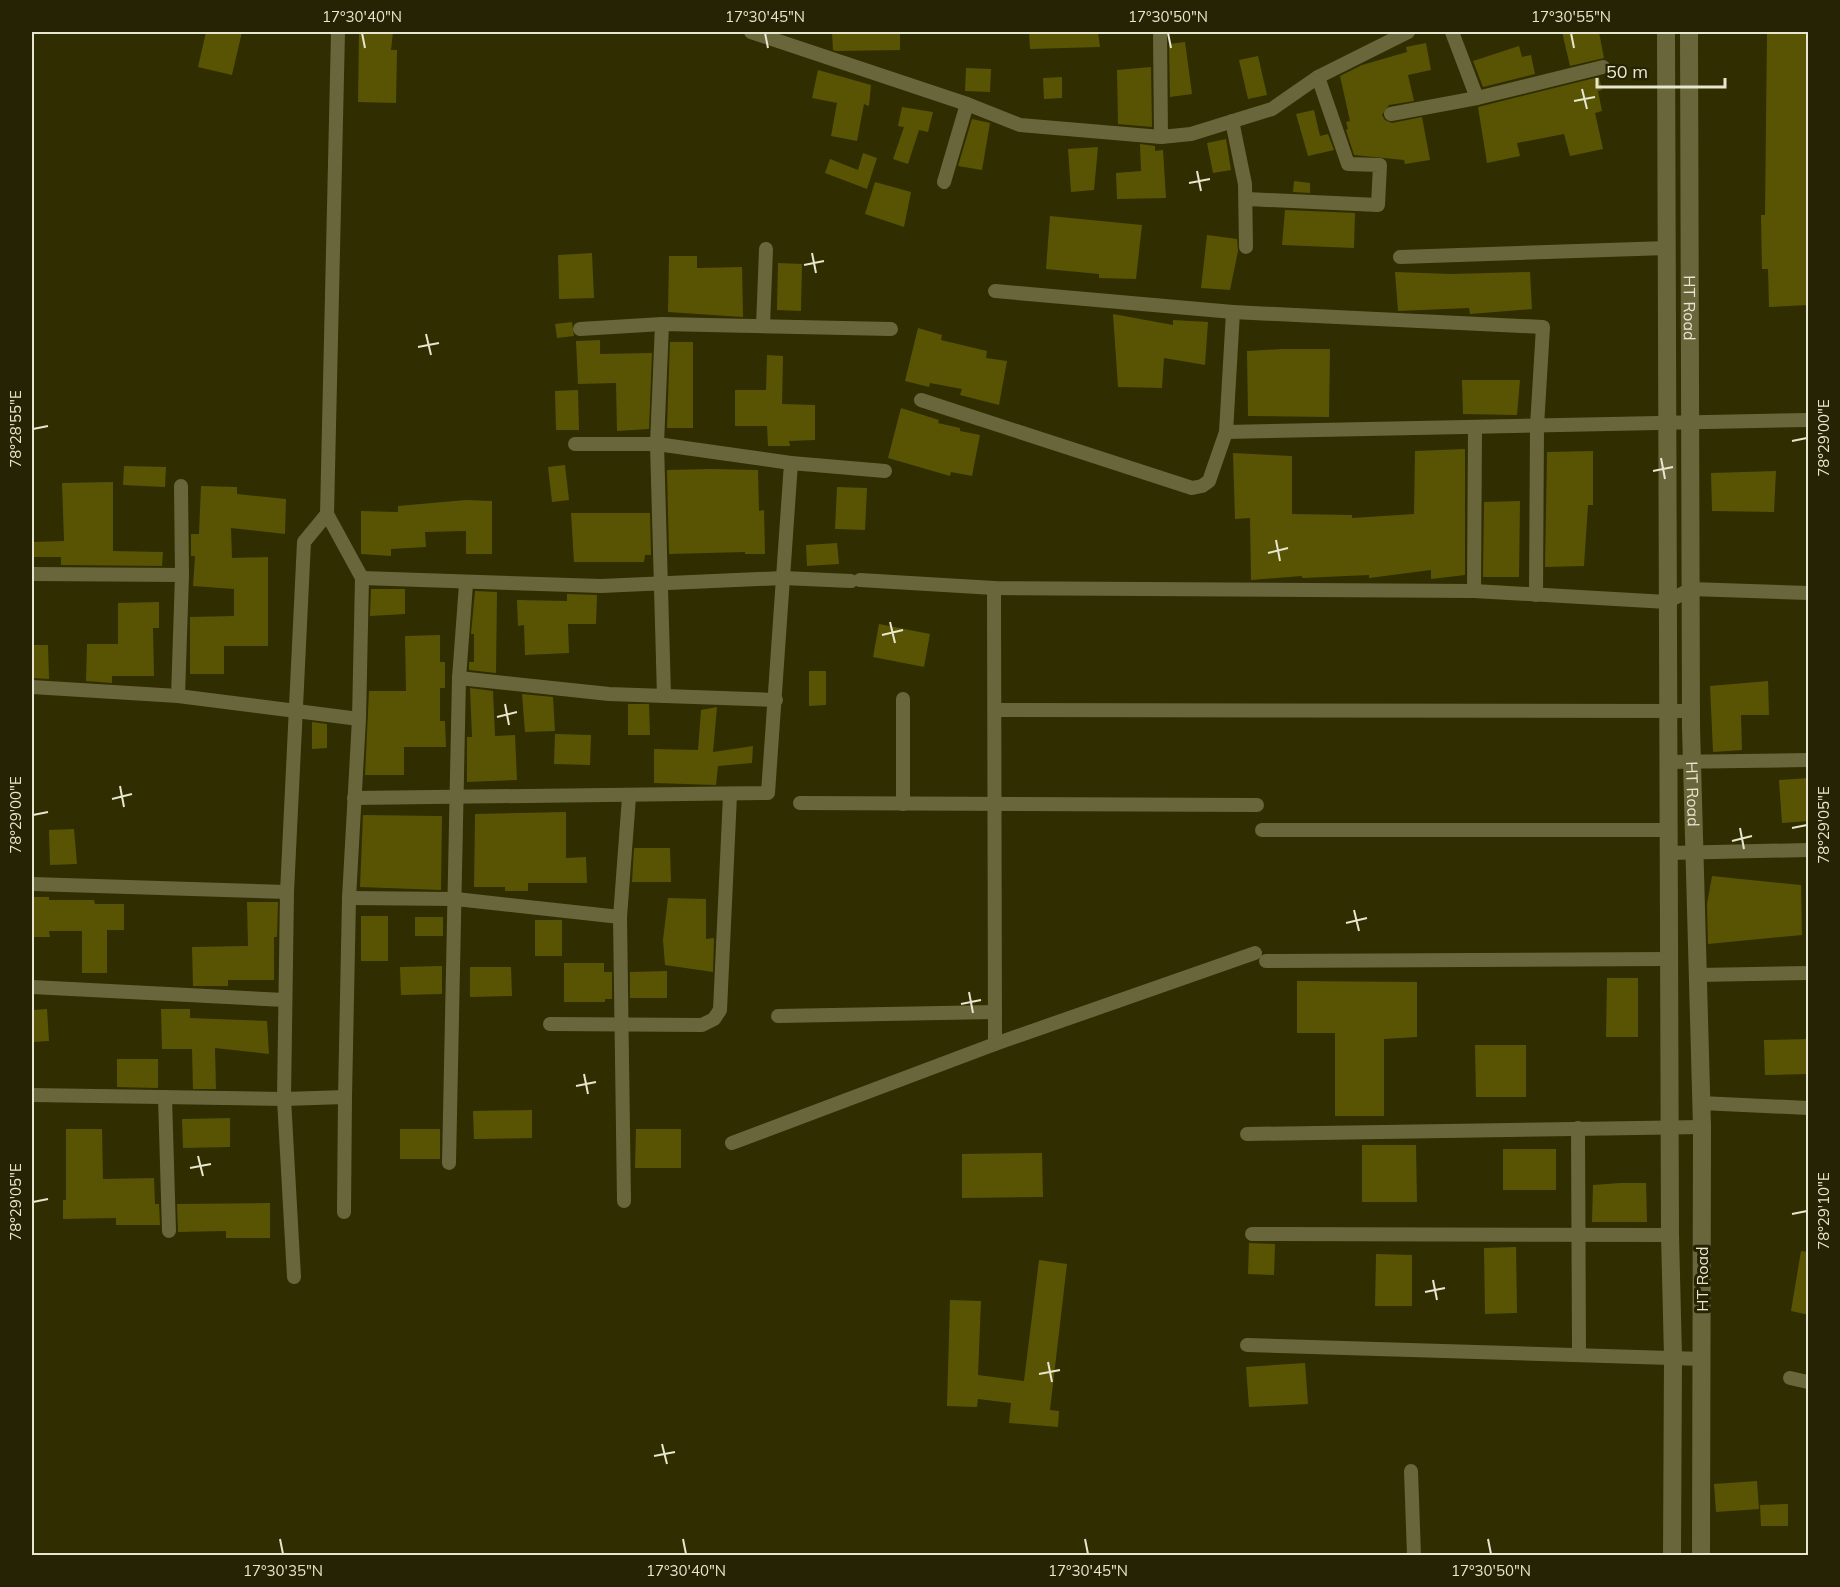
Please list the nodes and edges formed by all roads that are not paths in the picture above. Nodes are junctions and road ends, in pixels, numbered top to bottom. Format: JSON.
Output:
{"nodes":[{"id":1,"x":338,"y":32,"type":"edge"},
{"id":2,"x":751,"y":32,"type":"edge"},
{"id":3,"x":1160,"y":32,"type":"edge"},
{"id":4,"x":1408,"y":32,"type":"edge"},
{"id":5,"x":1452,"y":32,"type":"edge"},
{"id":6,"x":1666,"y":32,"type":"edge"},
{"id":7,"x":1689,"y":32,"type":"edge"},
{"id":8,"x":1603,"y":68,"type":"dead end"},
{"id":9,"x":1318,"y":77,"type":"junction"},
{"id":10,"x":1477,"y":98,"type":"junction"},
{"id":11,"x":967,"y":104,"type":"junction"},
{"id":12,"x":1391,"y":114,"type":"dead end"},
{"id":13,"x":1232,"y":121,"type":"junction"},
{"id":14,"x":1161,"y":137,"type":"junction"},
{"id":15,"x":1666,"y":153,"type":"junction"},
{"id":16,"x":1688,"y":154,"type":"junction"},
{"id":17,"x":944,"y":182,"type":"dead end"},
{"id":18,"x":1246,"y":199,"type":"junction"},
{"id":19,"x":1246,"y":247,"type":"dead end"},
{"id":20,"x":1667,"y":248,"type":"junction"},
{"id":21,"x":766,"y":249,"type":"dead end"},
{"id":22,"x":1400,"y":257,"type":"dead end"},
{"id":23,"x":995,"y":291,"type":"dead end"},
{"id":24,"x":1233,"y":312,"type":"junction"},
{"id":25,"x":662,"y":324,"type":"junction"},
{"id":26,"x":763,"y":326,"type":"junction"},
{"id":27,"x":580,"y":329,"type":"dead end"},
{"id":28,"x":891,"y":329,"type":"dead end"},
{"id":29,"x":921,"y":400,"type":"dead end"},
{"id":30,"x":1809,"y":420,"type":"edge"},
{"id":31,"x":1669,"y":423,"type":"junction"},
{"id":32,"x":1690,"y":423,"type":"junction"},
{"id":33,"x":1537,"y":426,"type":"junction"},
{"id":34,"x":1475,"y":428,"type":"junction"},
{"id":35,"x":1226,"y":432,"type":"junction"},
{"id":36,"x":575,"y":444,"type":"dead end"},
{"id":37,"x":657,"y":444,"type":"junction"},
{"id":38,"x":791,"y":463,"type":"junction"},
{"id":39,"x":885,"y":471,"type":"dead end"},
{"id":40,"x":181,"y":486,"type":"dead end"},
{"id":41,"x":327,"y":514,"type":"junction"},
{"id":42,"x":32,"y":574,"type":"edge"},
{"id":43,"x":182,"y":574,"type":"junction"},
{"id":44,"x":362,"y":578,"type":"junction"},
{"id":45,"x":783,"y":578,"type":"junction"},
{"id":46,"x":466,"y":584,"type":"junction"},
{"id":47,"x":661,"y":585,"type":"junction"},
{"id":48,"x":994,"y":588,"type":"junction"},
{"id":49,"x":1691,"y":589,"type":"junction"},
{"id":50,"x":1473,"y":591,"type":"junction"},
{"id":51,"x":1809,"y":593,"type":"edge"},
{"id":52,"x":1536,"y":595,"type":"junction"},
{"id":53,"x":1667,"y":602,"type":"junction"},
{"id":54,"x":459,"y":678,"type":"junction"},
{"id":55,"x":32,"y":687,"type":"edge"},
{"id":56,"x":178,"y":696,"type":"junction"},
{"id":57,"x":664,"y":696,"type":"junction"},
{"id":58,"x":903,"y":699,"type":"dead end"},
{"id":59,"x":776,"y":700,"type":"junction"},
{"id":60,"x":295,"y":709,"type":"junction"},
{"id":61,"x":994,"y":710,"type":"junction"},
{"id":62,"x":1668,"y":710,"type":"junction"},
{"id":63,"x":1691,"y":711,"type":"junction"},
{"id":64,"x":359,"y":719,"type":"junction"},
{"id":65,"x":1809,"y":760,"type":"edge"},
{"id":66,"x":1668,"y":762,"type":"junction"},
{"id":67,"x":1692,"y":762,"type":"junction"},
{"id":68,"x":730,"y":795,"type":"junction"},
{"id":69,"x":458,"y":796,"type":"junction"},
{"id":70,"x":629,"y":797,"type":"junction"},
{"id":71,"x":354,"y":798,"type":"junction"},
{"id":72,"x":800,"y":803,"type":"dead end"},
{"id":73,"x":903,"y":804,"type":"junction"},
{"id":74,"x":995,"y":804,"type":"junction"},
{"id":75,"x":1257,"y":804,"type":"dead end"},
{"id":76,"x":1262,"y":830,"type":"dead end"},
{"id":77,"x":1669,"y":830,"type":"junction"},
{"id":78,"x":1809,"y":850,"type":"edge"},
{"id":79,"x":1694,"y":852,"type":"junction"},
{"id":80,"x":1669,"y":853,"type":"junction"},
{"id":81,"x":32,"y":884,"type":"edge"},
{"id":82,"x":286,"y":892,"type":"junction"},
{"id":83,"x":349,"y":898,"type":"junction"},
{"id":84,"x":456,"y":899,"type":"junction"},
{"id":85,"x":620,"y":917,"type":"junction"},
{"id":86,"x":1669,"y":959,"type":"junction"},
{"id":87,"x":1809,"y":973,"type":"edge"},
{"id":88,"x":1697,"y":975,"type":"junction"},
{"id":89,"x":32,"y":987,"type":"edge"},
{"id":90,"x":285,"y":1000,"type":"junction"},
{"id":91,"x":995,"y":1012,"type":"junction"},
{"id":92,"x":778,"y":1016,"type":"dead end"},
{"id":93,"x":550,"y":1024,"type":"dead end"},
{"id":94,"x":621,"y":1026,"type":"junction"},
{"id":95,"x":995,"y":1044,"type":"junction"},
{"id":96,"x":32,"y":1095,"type":"edge"},
{"id":97,"x":165,"y":1097,"type":"junction"},
{"id":98,"x":345,"y":1097,"type":"junction"},
{"id":99,"x":284,"y":1099,"type":"junction"},
{"id":100,"x":1701,"y":1103,"type":"junction"},
{"id":101,"x":1809,"y":1108,"type":"edge"},
{"id":102,"x":1670,"y":1126,"type":"junction"},
{"id":103,"x":1702,"y":1126,"type":"junction"},
{"id":104,"x":1578,"y":1128,"type":"junction"},
{"id":105,"x":1247,"y":1134,"type":"dead end"},
{"id":106,"x":732,"y":1143,"type":"dead end"},
{"id":107,"x":449,"y":1163,"type":"dead end"},
{"id":108,"x":624,"y":1201,"type":"dead end"},
{"id":109,"x":344,"y":1212,"type":"dead end"},
{"id":110,"x":169,"y":1231,"type":"dead end"},
{"id":111,"x":1252,"y":1234,"type":"dead end"},
{"id":112,"x":1579,"y":1234,"type":"junction"},
{"id":113,"x":1670,"y":1235,"type":"junction"},
{"id":114,"x":294,"y":1277,"type":"dead end"},
{"id":115,"x":1247,"y":1345,"type":"dead end"},
{"id":116,"x":1580,"y":1354,"type":"junction"},
{"id":117,"x":1673,"y":1356,"type":"junction"},
{"id":118,"x":1702,"y":1359,"type":"junction"},
{"id":119,"x":1790,"y":1378,"type":"dead end"},
{"id":120,"x":1809,"y":1382,"type":"edge"},
{"id":121,"x":1411,"y":1472,"type":"dead end"},
{"id":122,"x":1414,"y":1556,"type":"edge"},
{"id":123,"x":1672,"y":1556,"type":"edge"},
{"id":124,"x":1701,"y":1556,"type":"edge"}],
"edges":[{"from":1,"to":41,"type":"street"},
{"from":2,"to":11,"type":"street"},
{"from":3,"to":14,"type":"street"},
{"from":4,"to":9,"type":"street"},
{"from":5,"to":10,"type":"street"},
{"from":6,"to":15,"type":"street","name":"HT Road"},
{"from":7,"to":16,"type":"street","name":"HT Road"},
{"from":8,"to":10,"type":"street"},
{"from":9,"to":13,"type":"street"},
{"from":9,"to":18,"type":"street"},
{"from":10,"to":12,"type":"street"},
{"from":11,"to":14,"type":"street"},
{"from":11,"to":17,"type":"street"},
{"from":13,"to":14,"type":"street"},
{"from":13,"to":18,"type":"street"},
{"from":15,"to":16,"type":"street"},
{"from":15,"to":20,"type":"street","name":"HT Road"},
{"from":16,"to":32,"type":"street","name":"HT Road"},
{"from":18,"to":19,"type":"street"},
{"from":20,"to":22,"type":"street"},
{"from":20,"to":31,"type":"street","name":"HT Road"},
{"from":21,"to":26,"type":"street"},
{"from":23,"to":24,"type":"street"},
{"from":24,"to":33,"type":"street"},
{"from":24,"to":35,"type":"street"},
{"from":25,"to":26,"type":"street"},
{"from":25,"to":27,"type":"street"},
{"from":25,"to":37,"type":"street"},
{"from":26,"to":28,"type":"street"},
{"from":29,"to":35,"type":"street"},
{"from":30,"to":32,"type":"street"},
{"from":31,"to":32,"type":"street"},
{"from":31,"to":33,"type":"street"},
{"from":31,"to":53,"type":"street","name":"HT Road"},
{"from":32,"to":49,"type":"street","name":"HT Road"},
{"from":33,"to":34,"type":"street"},
{"from":33,"to":52,"type":"street"},
{"from":34,"to":35,"type":"street"},
{"from":34,"to":50,"type":"street"},
{"from":36,"to":37,"type":"street"},
{"from":37,"to":38,"type":"street"},
{"from":37,"to":47,"type":"street"},
{"from":38,"to":39,"type":"street"},
{"from":38,"to":45,"type":"street"},
{"from":40,"to":43,"type":"street"},
{"from":41,"to":44,"type":"street"},
{"from":41,"to":60,"type":"street"},
{"from":42,"to":43,"type":"street"},
{"from":43,"to":56,"type":"street"},
{"from":44,"to":46,"type":"street"},
{"from":44,"to":64,"type":"street"},
{"from":45,"to":47,"type":"street"},
{"from":45,"to":48,"type":"street"},
{"from":45,"to":59,"type":"street"},
{"from":46,"to":47,"type":"street"},
{"from":46,"to":54,"type":"street"},
{"from":47,"to":57,"type":"street"},
{"from":48,"to":50,"type":"street"},
{"from":48,"to":61,"type":"street"},
{"from":49,"to":51,"type":"street"},
{"from":49,"to":53,"type":"street"},
{"from":49,"to":63,"type":"street","name":"HT Road"},
{"from":50,"to":52,"type":"street"},
{"from":52,"to":53,"type":"street"},
{"from":53,"to":62,"type":"street","name":"HT Road"},
{"from":54,"to":57,"type":"street"},
{"from":54,"to":69,"type":"street"},
{"from":55,"to":56,"type":"street"},
{"from":56,"to":60,"type":"street"},
{"from":57,"to":59,"type":"street"},
{"from":58,"to":73,"type":"street"},
{"from":59,"to":68,"type":"street"},
{"from":60,"to":64,"type":"street"},
{"from":60,"to":82,"type":"street"},
{"from":61,"to":62,"type":"street"},
{"from":61,"to":74,"type":"street"},
{"from":62,"to":63,"type":"street"},
{"from":62,"to":66,"type":"street","name":"HT Road"},
{"from":63,"to":67,"type":"street","name":"HT Road"},
{"from":64,"to":71,"type":"street"},
{"from":65,"to":67,"type":"street"},
{"from":66,"to":67,"type":"street"},
{"from":66,"to":77,"type":"street","name":"HT Road"},
{"from":67,"to":79,"type":"street","name":"HT Road"},
{"from":68,"to":70,"type":"street"},
{"from":68,"to":94,"type":"street"},
{"from":69,"to":70,"type":"street"},
{"from":69,"to":71,"type":"street"},
{"from":69,"to":84,"type":"street"},
{"from":70,"to":85,"type":"street"},
{"from":71,"to":83,"type":"street"},
{"from":72,"to":73,"type":"street"},
{"from":73,"to":74,"type":"street"},
{"from":74,"to":75,"type":"street"},
{"from":74,"to":91,"type":"street"},
{"from":76,"to":77,"type":"street"},
{"from":77,"to":80,"type":"street","name":"HT Road"},
{"from":78,"to":79,"type":"street"},
{"from":79,"to":80,"type":"street"},
{"from":79,"to":88,"type":"street","name":"HT Road"},
{"from":80,"to":86,"type":"street","name":"HT Road"},
{"from":81,"to":82,"type":"street"},
{"from":82,"to":90,"type":"street"},
{"from":83,"to":84,"type":"street"},
{"from":83,"to":98,"type":"street"},
{"from":84,"to":85,"type":"street"},
{"from":84,"to":107,"type":"street"},
{"from":85,"to":94,"type":"street"},
{"from":86,"to":95,"type":"street"},
{"from":86,"to":102,"type":"street","name":"HT Road"},
{"from":87,"to":88,"type":"street"},
{"from":88,"to":100,"type":"street","name":"HT Road"},
{"from":89,"to":90,"type":"street"},
{"from":90,"to":99,"type":"street"},
{"from":91,"to":92,"type":"street"},
{"from":91,"to":95,"type":"street"},
{"from":93,"to":94,"type":"street"},
{"from":94,"to":108,"type":"street"},
{"from":95,"to":106,"type":"street"},
{"from":96,"to":97,"type":"street"},
{"from":97,"to":99,"type":"street"},
{"from":97,"to":110,"type":"street"},
{"from":98,"to":99,"type":"street"},
{"from":98,"to":109,"type":"street"},
{"from":99,"to":114,"type":"street"},
{"from":100,"to":101,"type":"street"},
{"from":100,"to":103,"type":"street","name":"HT Road"},
{"from":102,"to":103,"type":"street"},
{"from":102,"to":104,"type":"street"},
{"from":102,"to":113,"type":"street","name":"HT Road"},
{"from":103,"to":118,"type":"street","name":"HT Road"},
{"from":104,"to":105,"type":"street"},
{"from":104,"to":112,"type":"street"},
{"from":111,"to":112,"type":"street"},
{"from":112,"to":113,"type":"street"},
{"from":112,"to":116,"type":"street"},
{"from":113,"to":117,"type":"street","name":"HT Road"},
{"from":115,"to":116,"type":"street"},
{"from":116,"to":117,"type":"street"},
{"from":117,"to":118,"type":"street"},
{"from":117,"to":123,"type":"street","name":"HT Road"},
{"from":118,"to":124,"type":"street","name":"HT Road"},
{"from":119,"to":120,"type":"street"},
{"from":121,"to":122,"type":"street"}]}
